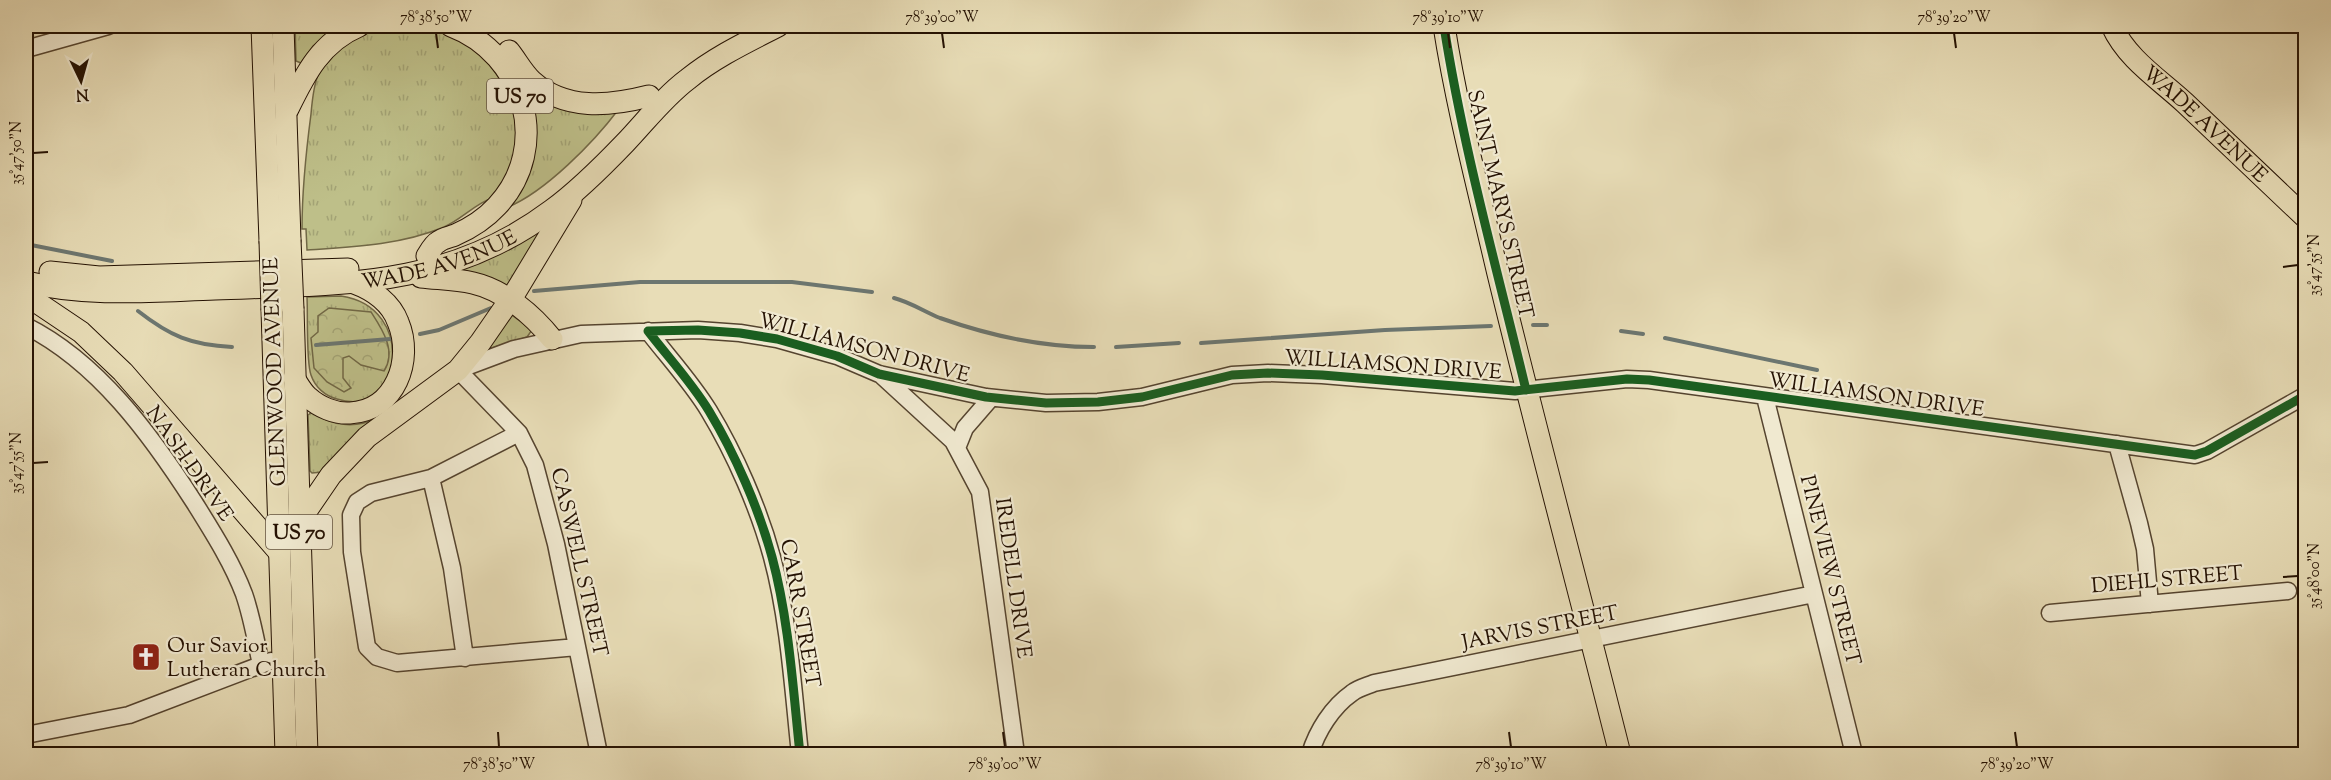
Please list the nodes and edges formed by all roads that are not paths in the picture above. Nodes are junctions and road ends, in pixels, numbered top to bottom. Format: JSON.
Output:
{"nodes":[{"id":1,"x":108,"y":26,"type":"edge"},
{"id":2,"x":262,"y":26,"type":"edge"},
{"id":3,"x":282,"y":26,"type":"edge"},
{"id":4,"x":359,"y":26,"type":"edge"},
{"id":5,"x":451,"y":26,"type":"edge"},
{"id":6,"x":479,"y":26,"type":"edge"},
{"id":7,"x":748,"y":26,"type":"edge"},
{"id":8,"x":778,"y":26,"type":"edge"},
{"id":9,"x":1444,"y":26,"type":"edge"},
{"id":10,"x":2112,"y":26,"type":"edge"},
{"id":11,"x":26,"y":49,"type":"edge"},
{"id":12,"x":649,"y":96,"type":"junction"},
{"id":13,"x":287,"y":112,"type":"junction"},
{"id":14,"x":575,"y":192,"type":"junction"},
{"id":15,"x":2306,"y":218,"type":"edge"},
{"id":16,"x":280,"y":240,"type":"junction"},
{"id":17,"x":427,"y":256,"type":"junction"},
{"id":18,"x":26,"y":268,"type":"edge"},
{"id":19,"x":406,"y":275,"type":"junction"},
{"id":20,"x":26,"y":282,"type":"edge"},
{"id":21,"x":354,"y":283,"type":"junction"},
{"id":22,"x":26,"y":295,"type":"edge"},
{"id":23,"x":510,"y":299,"type":"junction"},
{"id":24,"x":283,"y":309,"type":"junction"},
{"id":25,"x":26,"y":326,"type":"edge"},
{"id":26,"x":648,"y":331,"type":"junction"},
{"id":27,"x":552,"y":339,"type":"junction"},
{"id":28,"x":458,"y":370,"type":"junction"},
{"id":29,"x":879,"y":374,"type":"junction"},
{"id":30,"x":294,"y":378,"type":"junction"},
{"id":31,"x":1526,"y":390,"type":"junction"},
{"id":32,"x":2306,"y":395,"type":"edge"},
{"id":33,"x":1765,"y":397,"type":"junction"},
{"id":34,"x":991,"y":398,"type":"junction"},
{"id":35,"x":362,"y":412,"type":"junction"},
{"id":36,"x":519,"y":433,"type":"junction"},
{"id":37,"x":2117,"y":444,"type":"junction"},
{"id":38,"x":957,"y":448,"type":"junction"},
{"id":39,"x":331,"y":475,"type":"junction"},
{"id":40,"x":287,"y":478,"type":"junction"},
{"id":41,"x":431,"y":478,"type":"junction"},
{"id":42,"x":299,"y":534,"type":"junction"},
{"id":43,"x":279,"y":552,"type":"junction"},
{"id":44,"x":2288,"y":591,"type":"dead end"},
{"id":45,"x":1814,"y":594,"type":"junction"},
{"id":46,"x":2150,"y":603,"type":"junction"},
{"id":47,"x":2050,"y":613,"type":"dead end"},
{"id":48,"x":1591,"y":639,"type":"junction"},
{"id":49,"x":577,"y":647,"type":"junction"},
{"id":50,"x":283,"y":658,"type":"junction"},
{"id":51,"x":465,"y":658,"type":"junction"},
{"id":52,"x":261,"y":665,"type":"junction"},
{"id":53,"x":26,"y":735,"type":"edge"},
{"id":54,"x":286,"y":754,"type":"edge"},
{"id":55,"x":307,"y":754,"type":"edge"},
{"id":56,"x":599,"y":754,"type":"edge"},
{"id":57,"x":800,"y":754,"type":"edge"},
{"id":58,"x":1016,"y":754,"type":"edge"},
{"id":59,"x":1310,"y":754,"type":"edge"},
{"id":60,"x":1620,"y":754,"type":"edge"},
{"id":61,"x":1854,"y":754,"type":"edge"}],
"edges":[{"from":1,"to":11,"type":"street"},
{"from":2,"to":16,"type":"main road","name":"GLENWOOD AVENUE"},
{"from":3,"to":13,"type":"main road","name":"GLENWOOD AVENUE"},
{"from":4,"to":13,"type":"main road","number":"US 70"},
{"from":5,"to":17,"type":"main road","number":"US 70"},
{"from":6,"to":12,"type":"main road"},
{"from":7,"to":12,"type":"main road","name":"WADE AVENUE"},
{"from":8,"to":14,"type":"main road","name":"WADE AVENUE"},
{"from":9,"to":31,"type":"main road","name":"SAINT MARYS STREET"},
{"from":10,"to":15,"type":"main road","name":"WADE AVENUE"},
{"from":12,"to":17,"type":"main road","name":"WADE AVENUE"},
{"from":13,"to":16,"type":"main road","name":"GLENWOOD AVENUE","number":"US 70"},
{"from":14,"to":19,"type":"main road","name":"WADE AVENUE"},
{"from":14,"to":23,"type":"main road"},
{"from":16,"to":24,"type":"main road","name":"GLENWOOD AVENUE","number":"US 70","bridge":true},
{"from":17,"to":18,"type":"main road","name":"WADE AVENUE"},
{"from":19,"to":21,"type":"main road","name":"WADE AVENUE"},
{"from":19,"to":23,"type":"main road"},
{"from":20,"to":21,"type":"main road","name":"WADE AVENUE"},
{"from":21,"to":35,"type":"main road"},
{"from":22,"to":43,"type":"main road","number":"US 70"},
{"from":23,"to":27,"type":"main road"},
{"from":23,"to":28,"type":"main road"},
{"from":24,"to":30,"type":"main road","name":"GLENWOOD AVENUE","number":"US 70"},
{"from":24,"to":40,"type":"main road","name":"GLENWOOD AVENUE"},
{"from":25,"to":52,"type":"street","name":"NASH DRIVE"},
{"from":26,"to":27,"type":"street","name":"WILLIAMSON DRIVE"},
{"from":26,"to":29,"type":"street","name":"WILLIAMSON DRIVE"},
{"from":26,"to":57,"type":"street","name":"CARR STREET"},
{"from":27,"to":28,"type":"street","name":"WILLIAMSON DRIVE"},
{"from":28,"to":35,"type":"main road"},
{"from":28,"to":36,"type":"street","name":"CASWELL STREET"},
{"from":28,"to":39,"type":"main road"},
{"from":29,"to":34,"type":"street","name":"WILLIAMSON DRIVE"},
{"from":29,"to":38,"type":"street","name":"IREDELL DRIVE"},
{"from":30,"to":35,"type":"main road"},
{"from":30,"to":40,"type":"main road","name":"GLENWOOD AVENUE","number":"US 70"},
{"from":31,"to":33,"type":"street","name":"WILLIAMSON DRIVE"},
{"from":31,"to":34,"type":"street","name":"WILLIAMSON DRIVE"},
{"from":31,"to":48,"type":"main road","name":"SAINT MARYS STREET"},
{"from":32,"to":37,"type":"street","name":"WILLIAMSON DRIVE"},
{"from":33,"to":37,"type":"street","name":"WILLIAMSON DRIVE"},
{"from":33,"to":45,"type":"street","name":"PINEVIEW STREET"},
{"from":34,"to":38,"type":"street"},
{"from":36,"to":41,"type":"street"},
{"from":36,"to":49,"type":"street","name":"CASWELL STREET"},
{"from":37,"to":46,"type":"street"},
{"from":38,"to":58,"type":"street","name":"IREDELL DRIVE"},
{"from":39,"to":40,"type":"main road"},
{"from":39,"to":42,"type":"main road"},
{"from":40,"to":42,"type":"main road","name":"GLENWOOD AVENUE","number":"US 70"},
{"from":40,"to":43,"type":"main road","name":"GLENWOOD AVENUE"},
{"from":41,"to":51,"type":"street"},
{"from":41,"to":51,"type":"street"},
{"from":42,"to":55,"type":"main road","name":"GLENWOOD AVENUE","number":"US 70"},
{"from":43,"to":50,"type":"main road","name":"GLENWOOD AVENUE","number":"US 70"},
{"from":44,"to":46,"type":"street","name":"DIEHL STREET"},
{"from":45,"to":48,"type":"street","name":"JARVIS STREET"},
{"from":45,"to":61,"type":"street","name":"PINEVIEW STREET"},
{"from":46,"to":47,"type":"street","name":"DIEHL STREET"},
{"from":48,"to":59,"type":"street","name":"JARVIS STREET"},
{"from":48,"to":60,"type":"main road","name":"SAINT MARYS STREET"},
{"from":49,"to":51,"type":"street"},
{"from":49,"to":56,"type":"street","name":"CASWELL STREET"},
{"from":50,"to":52,"type":"street"},
{"from":50,"to":54,"type":"main road","name":"GLENWOOD AVENUE","number":"US 70"},
{"from":52,"to":53,"type":"street"}]}
